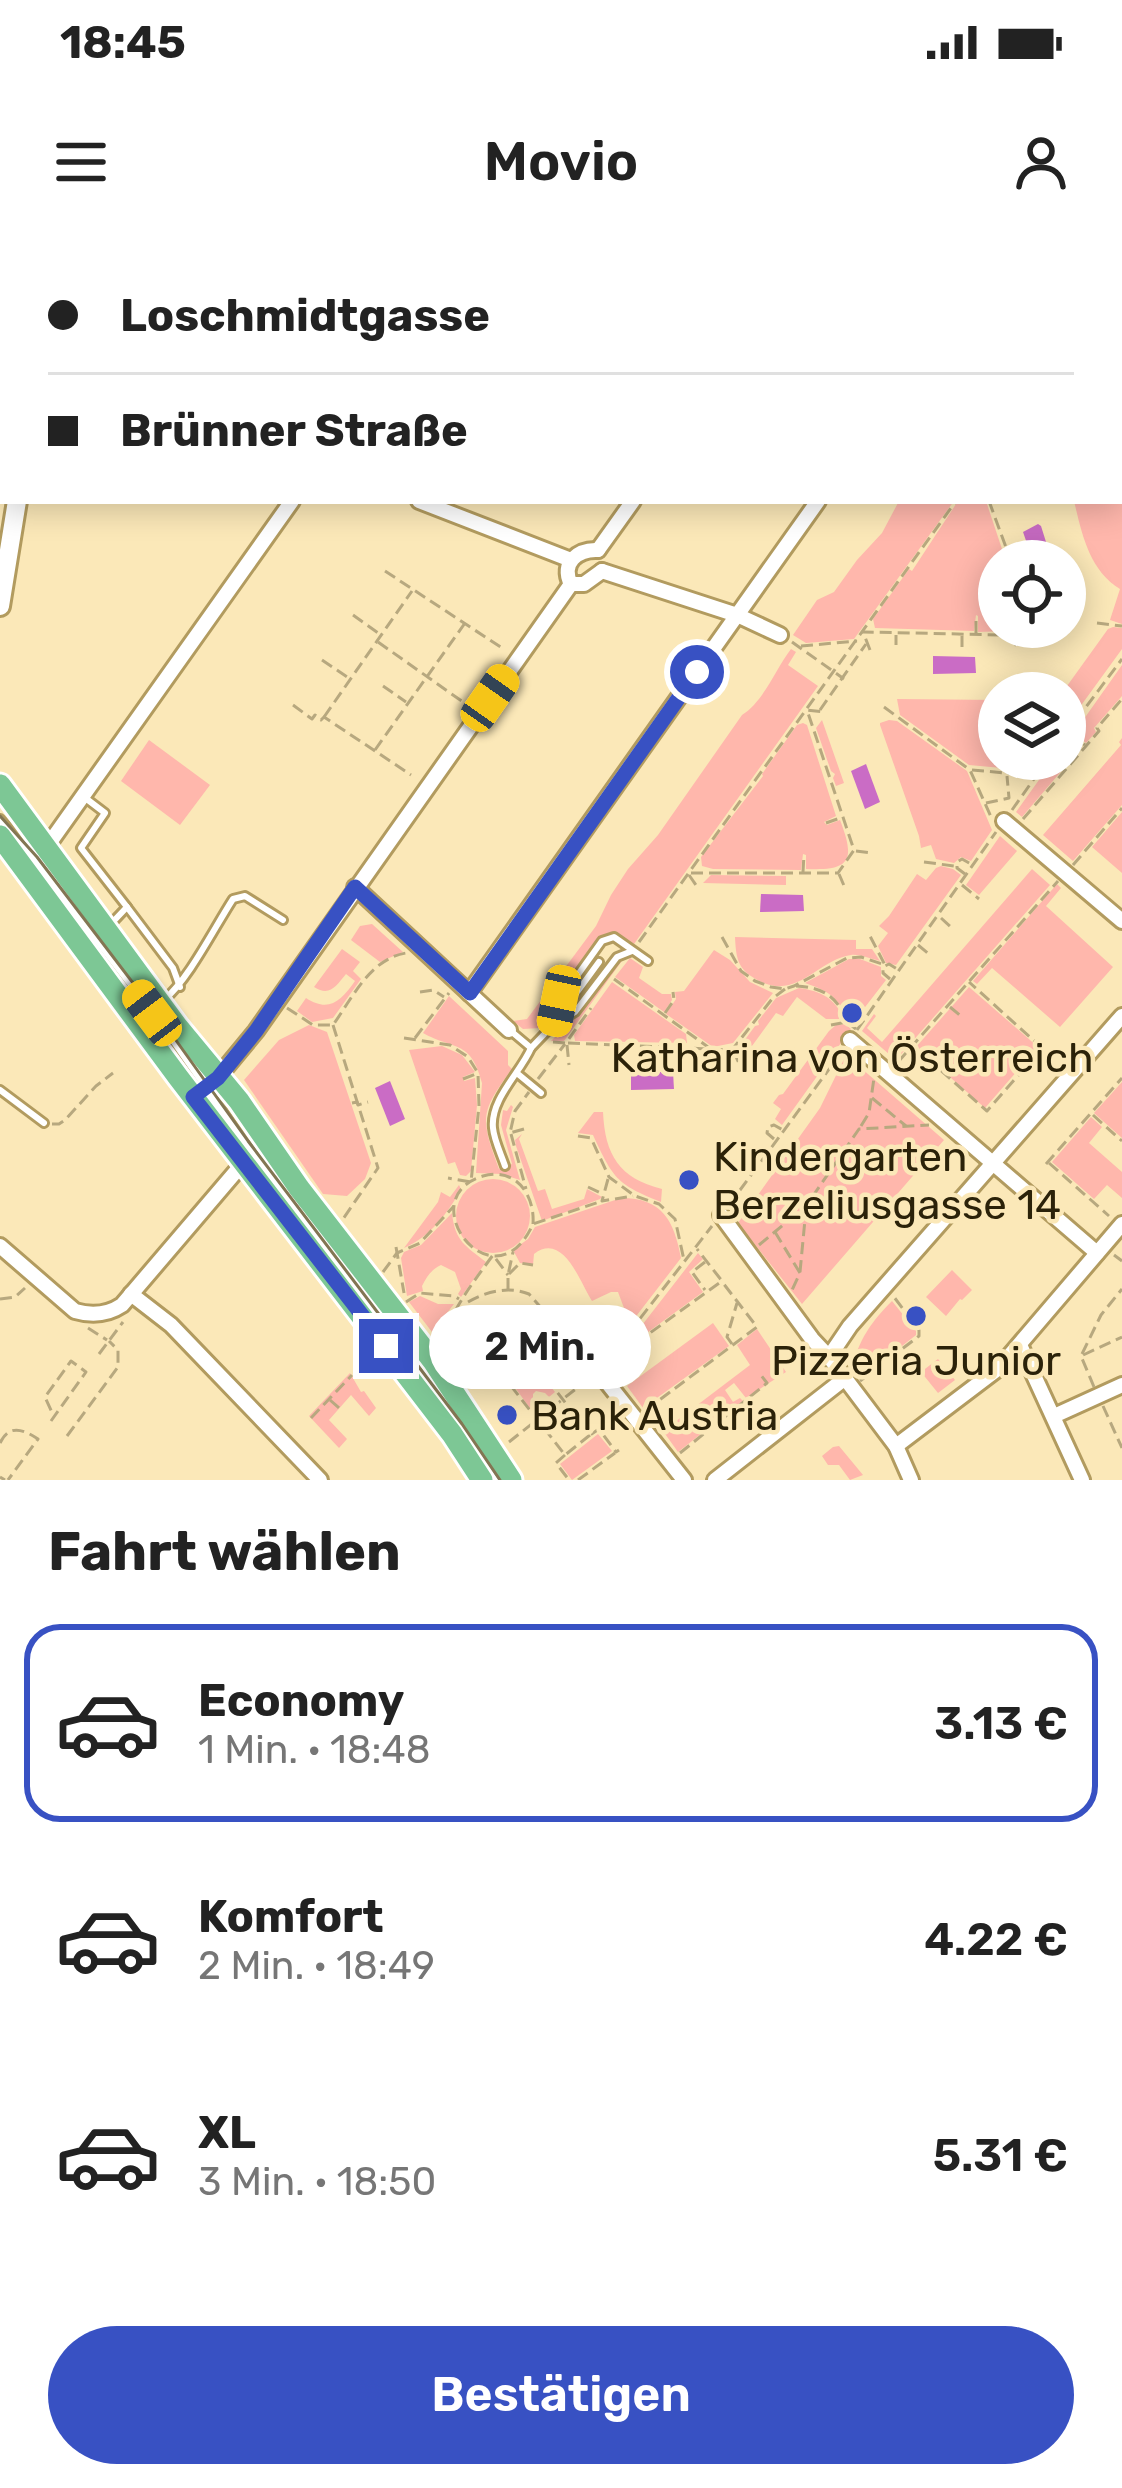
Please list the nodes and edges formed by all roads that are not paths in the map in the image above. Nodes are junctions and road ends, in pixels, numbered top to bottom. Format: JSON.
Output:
{"nodes":[{"id":1,"x":17,"y":504,"type":"edge"},
{"id":2,"x":290,"y":504,"type":"edge"},
{"id":3,"x":427,"y":504,"type":"edge"},
{"id":4,"x":631,"y":504,"type":"edge"},
{"id":5,"x":816,"y":504,"type":"edge"},
{"id":6,"x":598,"y":550,"type":"junction"},
{"id":7,"x":571,"y":560,"type":"junction"},
{"id":8,"x":602,"y":571,"type":"junction"},
{"id":9,"x":571,"y":584,"type":"junction"},
{"id":10,"x":0,"y":606,"type":"edge"},
{"id":11,"x":737,"y":615,"type":"junction"},
{"id":12,"x":780,"y":634,"type":"road end"},
{"id":13,"x":0,"y":785,"type":"edge"},
{"id":14,"x":84,"y":797,"type":"junction"},
{"id":15,"x":0,"y":819,"type":"edge"},
{"id":16,"x":1006,"y":826,"type":"road end"},
{"id":17,"x":0,"y":836,"type":"edge"},
{"id":18,"x":46,"y":848,"type":"junction"},
{"id":19,"x":355,"y":887,"type":"junction"},
{"id":20,"x":127,"y":908,"type":"junction"},
{"id":21,"x":283,"y":920,"type":"dead end"},
{"id":22,"x":1122,"y":921,"type":"edge"},
{"id":23,"x":107,"y":928,"type":"junction"},
{"id":24,"x":632,"y":951,"type":"junction"},
{"id":25,"x":648,"y":961,"type":"dead end"},
{"id":26,"x":599,"y":962,"type":"dead end"},
{"id":27,"x":181,"y":986,"type":"junction"},
{"id":28,"x":470,"y":993,"type":"junction"},
{"id":29,"x":160,"y":1003,"type":"junction"},
{"id":30,"x":1122,"y":1016,"type":"edge"},
{"id":31,"x":554,"y":1025,"type":"junction"},
{"id":32,"x":509,"y":1030,"type":"joint"},
{"id":33,"x":854,"y":1035,"type":"road end"},
{"id":34,"x":531,"y":1048,"type":"junction"},
{"id":35,"x":518,"y":1074,"type":"junction"},
{"id":36,"x":205,"y":1087,"type":"junction"},
{"id":37,"x":0,"y":1090,"type":"edge"},
{"id":38,"x":541,"y":1093,"type":"dead end"},
{"id":39,"x":217,"y":1103,"type":"junction"},
{"id":40,"x":44,"y":1123,"type":"road end"},
{"id":41,"x":244,"y":1162,"type":"junction"},
{"id":42,"x":993,"y":1162,"type":"junction"},
{"id":43,"x":505,"y":1166,"type":"dead end"},
{"id":44,"x":721,"y":1215,"type":"road end"},
{"id":45,"x":1121,"y":1225,"type":"edge"},
{"id":46,"x":0,"y":1246,"type":"edge"},
{"id":47,"x":1097,"y":1253,"type":"junction"},
{"id":48,"x":135,"y":1296,"type":"junction"},
{"id":49,"x":1020,"y":1345,"type":"junction"},
{"id":50,"x":829,"y":1357,"type":"junction"},
{"id":51,"x":598,"y":1371,"type":"road end"},
{"id":52,"x":844,"y":1379,"type":"junction"},
{"id":53,"x":1122,"y":1385,"type":"edge"},
{"id":54,"x":1054,"y":1416,"type":"junction"},
{"id":55,"x":896,"y":1446,"type":"junction"},
{"id":56,"x":320,"y":1480,"type":"edge"},
{"id":57,"x":482,"y":1480,"type":"edge"},
{"id":58,"x":496,"y":1480,"type":"edge"},
{"id":59,"x":511,"y":1480,"type":"edge"},
{"id":60,"x":684,"y":1480,"type":"edge"},
{"id":61,"x":715,"y":1480,"type":"edge"},
{"id":62,"x":911,"y":1480,"type":"edge"},
{"id":63,"x":1082,"y":1480,"type":"edge"}],
"edges":[{"from":1,"to":10,"type":"street"},
{"from":2,"to":14,"type":"street"},
{"from":3,"to":7,"type":"street"},
{"from":4,"to":6,"type":"street"},
{"from":5,"to":11,"type":"street"},
{"from":6,"to":7,"type":"street"},
{"from":6,"to":8,"type":"street"},
{"from":7,"to":9,"type":"street"},
{"from":8,"to":9,"type":"street"},
{"from":8,"to":11,"type":"street"},
{"from":9,"to":19,"type":"street"},
{"from":11,"to":12,"type":"street"},
{"from":11,"to":28,"type":"street"},
{"from":13,"to":18,"type":"main road"},
{"from":14,"to":18,"type":"street"},
{"from":14,"to":20,"type":"lane"},
{"from":15,"to":36,"type":"lane"},
{"from":16,"to":22,"type":"street"},
{"from":17,"to":36,"type":"main road"},
{"from":18,"to":23,"type":"main road"},
{"from":19,"to":28,"type":"street"},
{"from":19,"to":36,"type":"street"},
{"from":20,"to":23,"type":"lane"},
{"from":20,"to":27,"type":"lane"},
{"from":21,"to":27,"type":"lane"},
{"from":23,"to":29,"type":"main road"},
{"from":24,"to":25,"type":"lane"},
{"from":24,"to":31,"type":"lane"},
{"from":24,"to":31,"type":"lane"},
{"from":26,"to":31,"type":"lane"},
{"from":27,"to":29,"type":"lane"},
{"from":28,"to":32,"type":"street"},
{"from":29,"to":36,"type":"main road"},
{"from":30,"to":42,"type":"street"},
{"from":31,"to":34,"type":"lane"},
{"from":32,"to":34,"type":"lane"},
{"from":33,"to":42,"type":"street"},
{"from":34,"to":35,"type":"lane"},
{"from":35,"to":38,"type":"lane"},
{"from":35,"to":43,"type":"lane"},
{"from":36,"to":39,"type":"lane"},
{"from":36,"to":39,"type":"lane"},
{"from":36,"to":41,"type":"main road"},
{"from":36,"to":59,"type":"main road"},
{"from":37,"to":40,"type":"lane"},
{"from":39,"to":58,"type":"lane"},
{"from":41,"to":48,"type":"street"},
{"from":41,"to":57,"type":"main road"},
{"from":42,"to":47,"type":"street"},
{"from":42,"to":50,"type":"street"},
{"from":44,"to":50,"type":"street"},
{"from":45,"to":47,"type":"street"},
{"from":46,"to":48,"type":"street"},
{"from":47,"to":49,"type":"street"},
{"from":48,"to":56,"type":"street"},
{"from":49,"to":54,"type":"street"},
{"from":49,"to":55,"type":"street"},
{"from":50,"to":52,"type":"street"},
{"from":51,"to":60,"type":"street"},
{"from":52,"to":55,"type":"street"},
{"from":52,"to":61,"type":"street"},
{"from":53,"to":54,"type":"street"},
{"from":54,"to":63,"type":"street"},
{"from":55,"to":62,"type":"street"}]}
